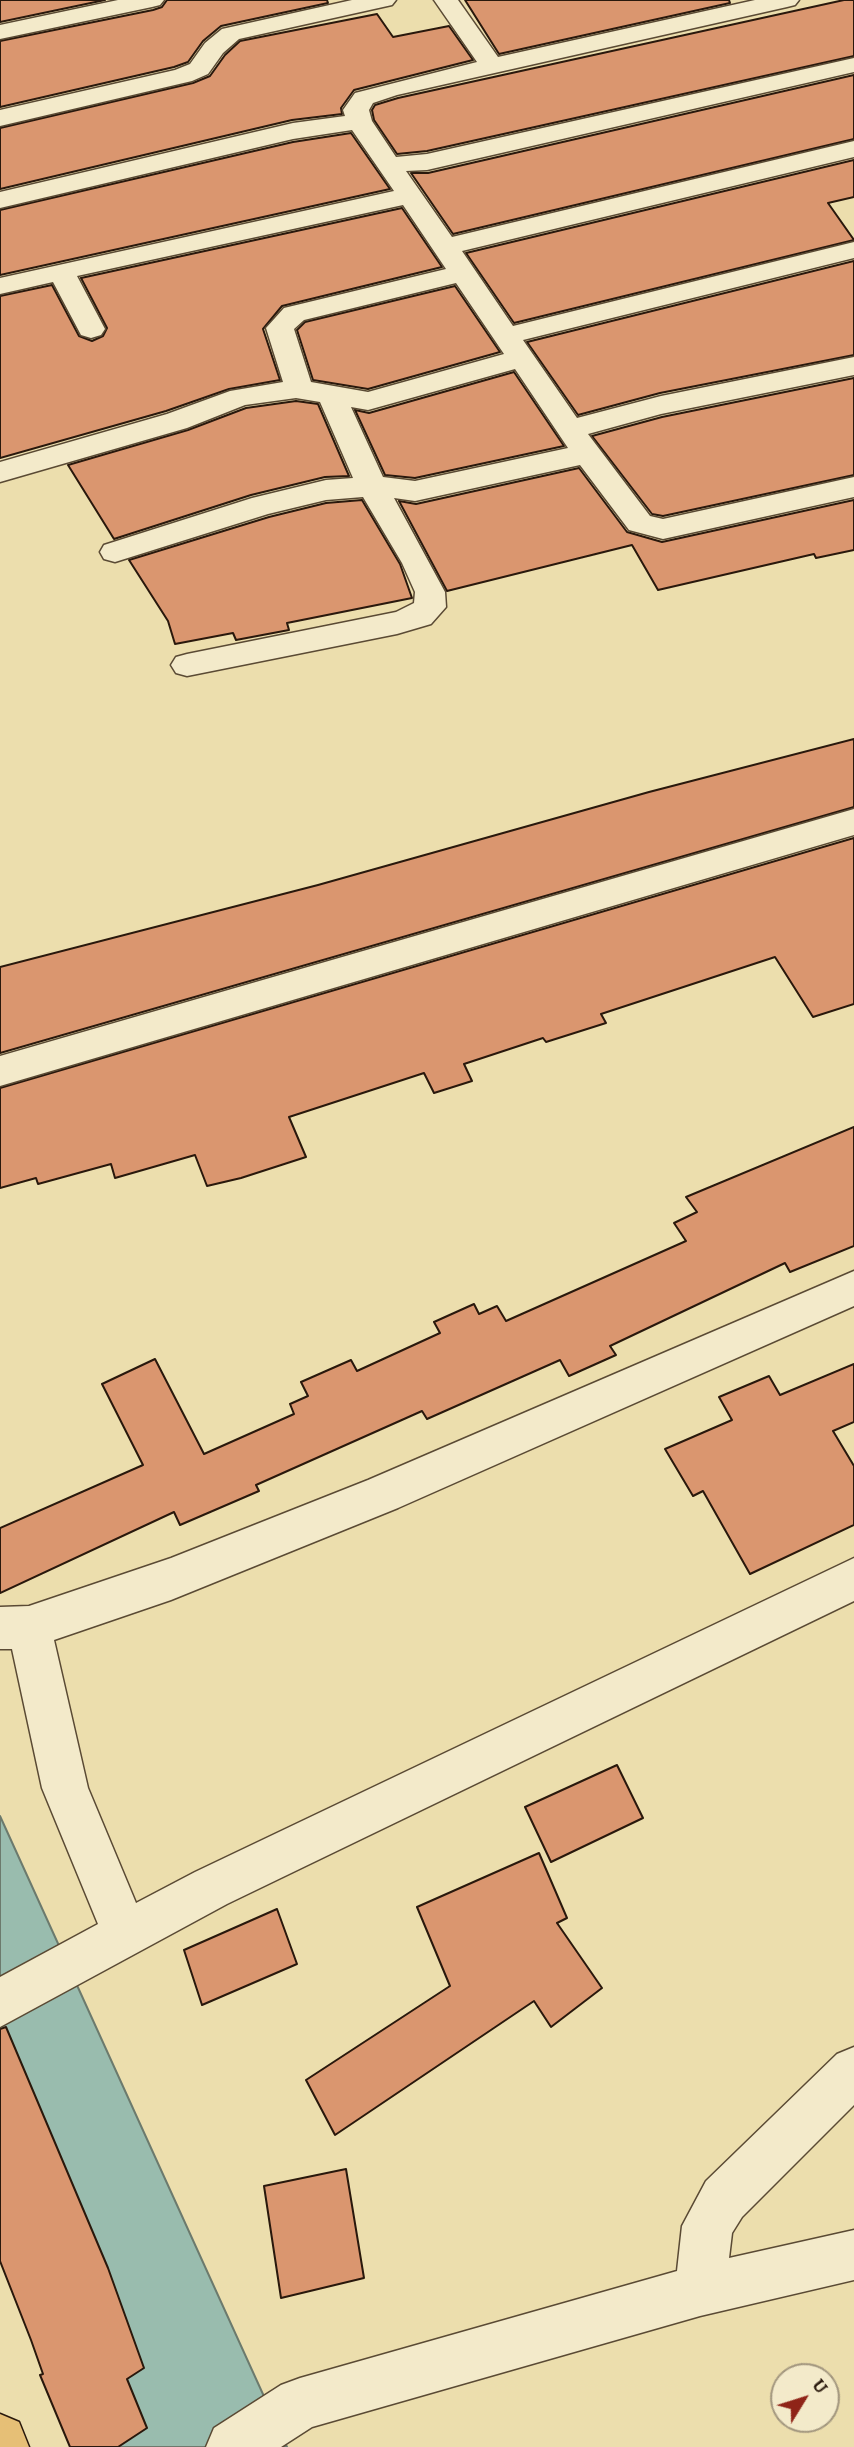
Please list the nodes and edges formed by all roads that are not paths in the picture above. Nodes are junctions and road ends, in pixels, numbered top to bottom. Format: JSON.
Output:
{"nodes":[{"id":1,"x":24,"y":0,"type":"edge"},
{"id":2,"x":152,"y":0,"type":"edge"},
{"id":3,"x":384,"y":0,"type":"edge"},
{"id":4,"x":446,"y":0,"type":"edge"},
{"id":5,"x":788,"y":0,"type":"edge"},
{"id":6,"x":35,"y":25,"type":"junction"},
{"id":7,"x":0,"y":32,"type":"edge"},
{"id":8,"x":854,"y":65,"type":"edge"},
{"id":9,"x":492,"y":66,"type":"junction"},
{"id":10,"x":0,"y":118,"type":"edge"},
{"id":11,"x":359,"y":121,"type":"junction"},
{"id":12,"x":854,"y":149,"type":"edge"},
{"id":13,"x":389,"y":165,"type":"junction"},
{"id":14,"x":410,"y":196,"type":"junction"},
{"id":15,"x":0,"y":200,"type":"edge"},
{"id":16,"x":445,"y":247,"type":"junction"},
{"id":17,"x":854,"y":250,"type":"edge"},
{"id":18,"x":61,"y":272,"type":"junction"},
{"id":19,"x":463,"y":273,"type":"junction"},
{"id":20,"x":0,"y":286,"type":"edge"},
{"id":21,"x":91,"y":329,"type":"dead end"},
{"id":22,"x":514,"y":347,"type":"junction"},
{"id":23,"x":854,"y":366,"type":"edge"},
{"id":24,"x":296,"y":389,"type":"junction"},
{"id":25,"x":331,"y":395,"type":"junction"},
{"id":26,"x":579,"y":442,"type":"junction"},
{"id":27,"x":0,"y":472,"type":"edge"},
{"id":28,"x":372,"y":486,"type":"junction"},
{"id":29,"x":854,"y":486,"type":"edge"},
{"id":30,"x":115,"y":551,"type":"dead end"},
{"id":31,"x":187,"y":664,"type":"dead end"},
{"id":32,"x":854,"y":822,"type":"edge"},
{"id":33,"x":0,"y":1071,"type":"edge"},
{"id":34,"x":854,"y":1288,"type":"edge"},
{"id":35,"x":854,"y":1578,"type":"edge"},
{"id":36,"x":15,"y":1628,"type":"edge"},
{"id":37,"x":113,"y":1943,"type":"junction"},
{"id":38,"x":0,"y":2003,"type":"edge"},
{"id":39,"x":854,"y":2071,"type":"edge"},
{"id":40,"x":854,"y":2255,"type":"edge"},
{"id":41,"x":700,"y":2290,"type":"junction"},
{"id":42,"x":0,"y":2441,"type":"edge"},
{"id":43,"x":2,"y":2447,"type":"edge"},
{"id":44,"x":233,"y":2447,"type":"edge"}],
"edges":[{"from":1,"to":6,"type":"street"},
{"from":2,"to":6,"type":"street"},
{"from":3,"to":10,"type":"street"},
{"from":4,"to":9,"type":"street"},
{"from":5,"to":9,"type":"street"},
{"from":6,"to":7,"type":"street"},
{"from":8,"to":13,"type":"street"},
{"from":9,"to":11,"type":"street"},
{"from":11,"to":13,"type":"street"},
{"from":11,"to":15,"type":"street"},
{"from":12,"to":16,"type":"street"},
{"from":13,"to":14,"type":"street"},
{"from":14,"to":16,"type":"street"},
{"from":14,"to":18,"type":"street"},
{"from":16,"to":19,"type":"street"},
{"from":17,"to":22,"type":"street"},
{"from":18,"to":20,"type":"street"},
{"from":18,"to":21,"type":"street"},
{"from":19,"to":22,"type":"street"},
{"from":19,"to":24,"type":"street"},
{"from":22,"to":25,"type":"street"},
{"from":22,"to":26,"type":"street"},
{"from":23,"to":26,"type":"street"},
{"from":24,"to":25,"type":"street"},
{"from":24,"to":27,"type":"street"},
{"from":25,"to":28,"type":"street"},
{"from":26,"to":28,"type":"street"},
{"from":26,"to":29,"type":"street"},
{"from":28,"to":30,"type":"street"},
{"from":28,"to":31,"type":"street"},
{"from":32,"to":33,"type":"street"},
{"from":34,"to":36,"type":"street"},
{"from":35,"to":37,"type":"street"},
{"from":36,"to":37,"type":"street"},
{"from":37,"to":38,"type":"street"},
{"from":39,"to":41,"type":"street"},
{"from":40,"to":41,"type":"street"},
{"from":41,"to":44,"type":"street"},
{"from":42,"to":43,"type":"main road"}]}
